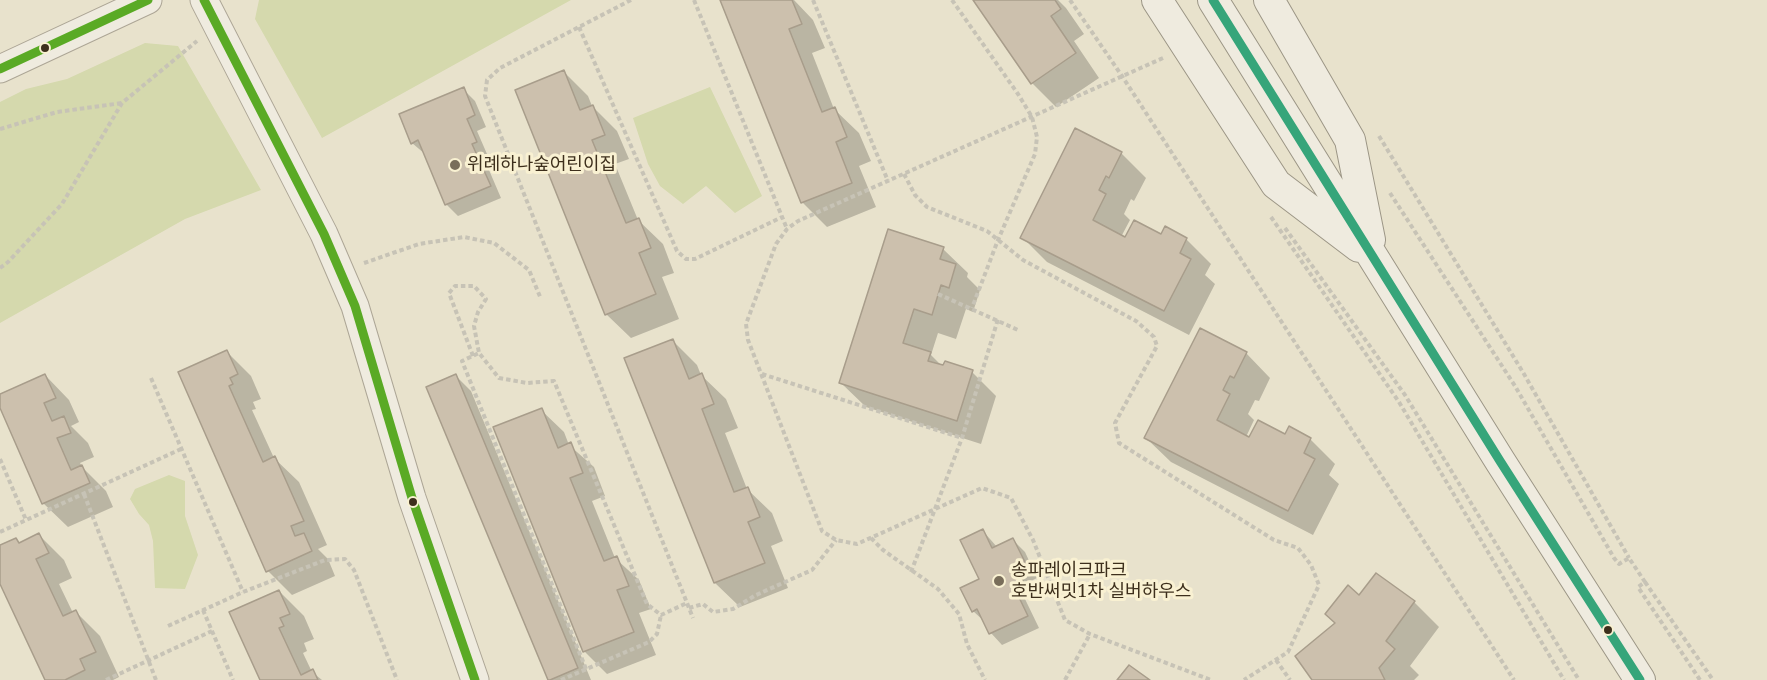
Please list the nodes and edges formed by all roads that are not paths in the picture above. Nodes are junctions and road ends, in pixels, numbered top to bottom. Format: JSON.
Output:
{"nodes":[{"id":1,"x":148,"y":0,"type":"edge"},
{"id":2,"x":204,"y":0,"type":"edge"},
{"id":3,"x":1157,"y":0,"type":"edge"},
{"id":4,"x":1213,"y":0,"type":"edge"},
{"id":5,"x":1269,"y":0,"type":"edge"},
{"id":6,"x":0,"y":69,"type":"edge"},
{"id":7,"x":1373,"y":258,"type":"junction"},
{"id":8,"x":475,"y":680,"type":"edge"},
{"id":9,"x":1640,"y":680,"type":"edge"}],
"edges":[{"from":1,"to":6,"type":"street"},
{"from":2,"to":8,"type":"street"},
{"from":3,"to":7,"type":"main road"},
{"from":4,"to":7,"type":"main road"},
{"from":5,"to":7,"type":"main road"},
{"from":7,"to":9,"type":"main road"}]}
